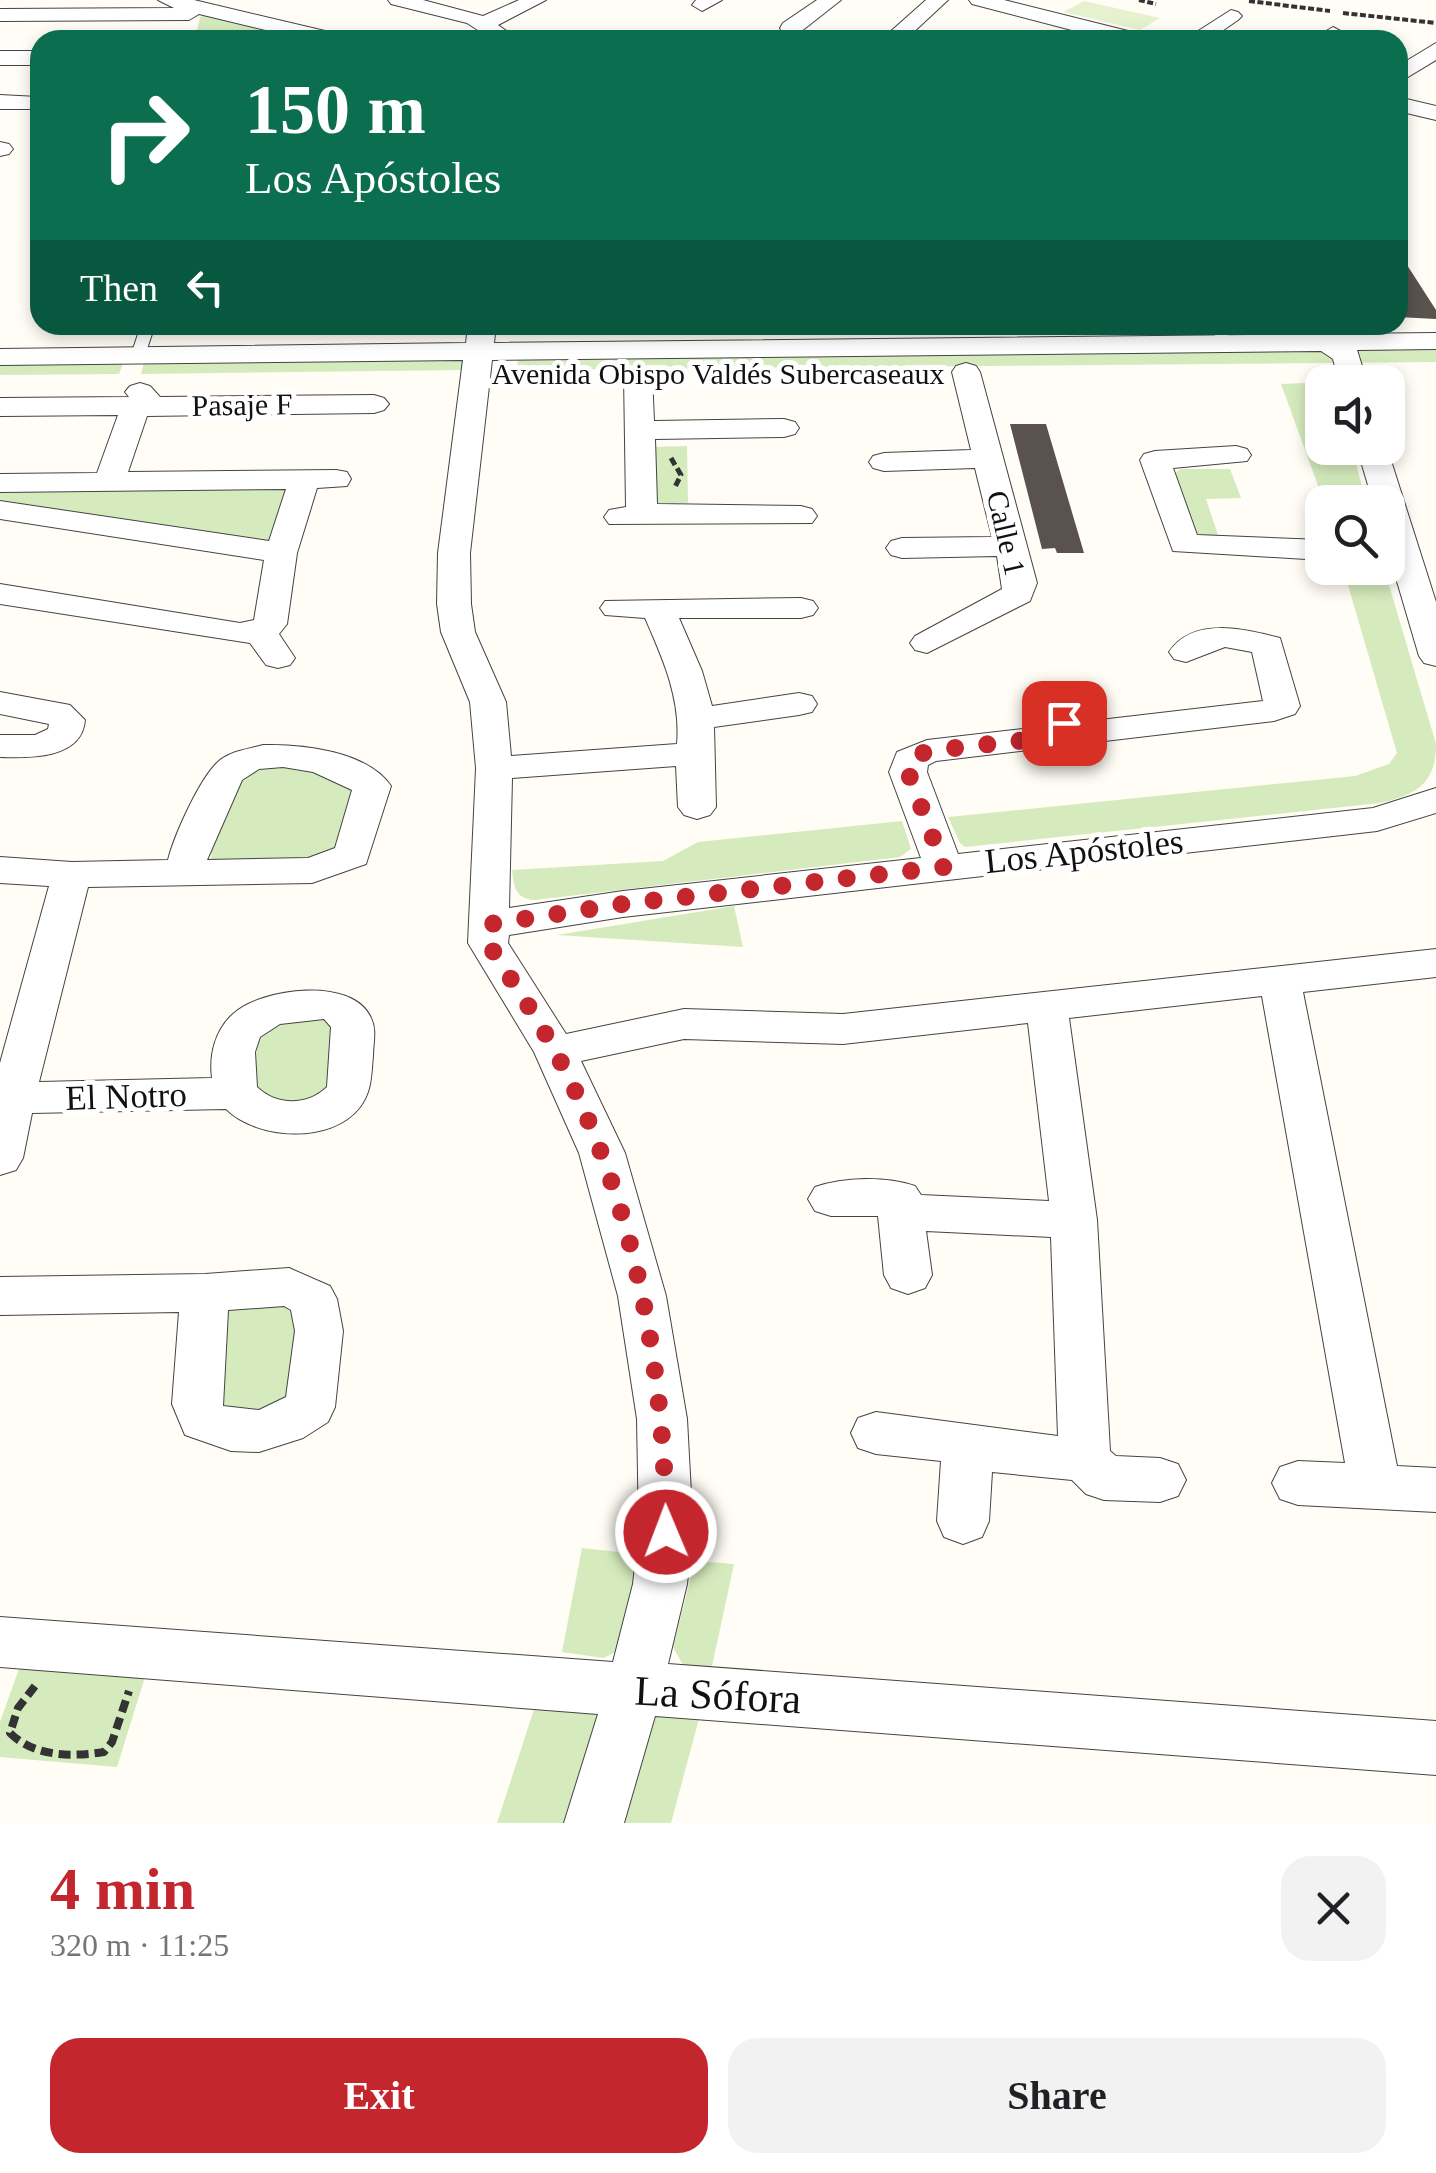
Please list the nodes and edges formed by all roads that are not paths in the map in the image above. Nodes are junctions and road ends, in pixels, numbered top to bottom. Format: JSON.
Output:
{"nodes":[{"id":1,"x":168,"y":0,"type":"edge"},
{"id":2,"x":398,"y":0,"type":"edge"},
{"id":3,"x":536,"y":0,"type":"edge"},
{"id":4,"x":831,"y":0,"type":"edge"},
{"id":5,"x":938,"y":0,"type":"edge"},
{"id":6,"x":979,"y":0,"type":"edge"},
{"id":7,"x":448,"y":1,"type":"edge"},
{"id":8,"x":190,"y":10,"type":"junction"},
{"id":9,"x":0,"y":15,"type":"edge"},
{"id":10,"x":1231,"y":16,"type":"dead end"},
{"id":11,"x":492,"y":20,"type":"junction"},
{"id":12,"x":1065,"y":21,"type":"junction"},
{"id":13,"x":791,"y":28,"type":"dead end"},
{"id":14,"x":185,"y":30,"type":"edge"},
{"id":15,"x":286,"y":30,"type":"edge"},
{"id":16,"x":500,"y":30,"type":"edge"},
{"id":17,"x":510,"y":30,"type":"edge"},
{"id":18,"x":904,"y":30,"type":"edge"},
{"id":19,"x":1047,"y":30,"type":"edge"},
{"id":20,"x":1099,"y":30,"type":"edge"},
{"id":21,"x":1210,"y":30,"type":"edge"},
{"id":22,"x":1436,"y":50,"type":"edge"},
{"id":23,"x":0,"y":58,"type":"edge"},
{"id":24,"x":30,"y":58,"type":"edge"},
{"id":25,"x":1408,"y":69,"type":"edge"},
{"id":26,"x":0,"y":102,"type":"edge"},
{"id":27,"x":30,"y":102,"type":"dead end"},
{"id":28,"x":1003,"y":335,"type":"edge"},
{"id":29,"x":1044,"y":335,"type":"edge"},
{"id":30,"x":1234,"y":335,"type":"edge"},
{"id":31,"x":315,"y":339,"type":"edge"},
{"id":32,"x":1327,"y":342,"type":"junction"},
{"id":33,"x":1436,"y":342,"type":"edge"},
{"id":34,"x":136,"y":354,"type":"edge"},
{"id":35,"x":489,"y":356,"type":"edge"},
{"id":36,"x":0,"y":357,"type":"edge"},
{"id":37,"x":1348,"y":365,"type":"edge"},
{"id":38,"x":1436,"y":368,"type":"edge"},
{"id":39,"x":1405,"y":371,"type":"edge"},
{"id":40,"x":966,"y":372,"type":"junction"},
{"id":41,"x":638,"y":374,"type":"junction"},
{"id":42,"x":1305,"y":376,"type":"edge"},
{"id":43,"x":0,"y":381,"type":"edge"},
{"id":44,"x":374,"y":404,"type":"dead end"},
{"id":45,"x":0,"y":407,"type":"edge"},
{"id":46,"x":126,"y":408,"type":"junction"},
{"id":47,"x":784,"y":428,"type":"dead end"},
{"id":48,"x":642,"y":430,"type":"junction"},
{"id":49,"x":1236,"y":455,"type":"dead end"},
{"id":50,"x":988,"y":458,"type":"junction"},
{"id":51,"x":884,"y":462,"type":"dead end"},
{"id":52,"x":97,"y":482,"type":"junction"},
{"id":53,"x":0,"y":484,"type":"edge"},
{"id":54,"x":0,"y":510,"type":"edge"},
{"id":55,"x":800,"y":516,"type":"dead end"},
{"id":56,"x":1010,"y":546,"type":"junction"},
{"id":57,"x":902,"y":548,"type":"dead end"},
{"id":58,"x":1305,"y":549,"type":"edge"},
{"id":59,"x":281,"y":553,"type":"junction"},
{"id":60,"x":1405,"y":577,"type":"edge"},
{"id":61,"x":0,"y":594,"type":"edge"},
{"id":62,"x":616,"y":608,"type":"dead end"},
{"id":63,"x":658,"y":608,"type":"junction"},
{"id":64,"x":801,"y":608,"type":"dead end"},
{"id":65,"x":927,"y":642,"type":"dead end"},
{"id":66,"x":1186,"y":652,"type":"dead end"},
{"id":67,"x":1436,"y":656,"type":"edge"},
{"id":68,"x":0,"y":704,"type":"edge"},
{"id":69,"x":799,"y":704,"type":"dead end"},
{"id":70,"x":1082,"y":708,"type":"dead end"},
{"id":71,"x":696,"y":736,"type":"junction"},
{"id":72,"x":1045,"y":738,"type":"junction"},
{"id":73,"x":0,"y":746,"type":"edge"},
{"id":74,"x":494,"y":768,"type":"junction"},
{"id":75,"x":1436,"y":800,"type":"edge"},
{"id":76,"x":697,"y":807,"type":"dead end"},
{"id":77,"x":944,"y":867,"type":"junction"},
{"id":78,"x":0,"y":870,"type":"edge"},
{"id":79,"x":186,"y":873,"type":"junction"},
{"id":80,"x":72,"y":875,"type":"junction"},
{"id":81,"x":490,"y":924,"type":"junction"},
{"id":82,"x":1436,"y":963,"type":"edge"},
{"id":83,"x":1280,"y":980,"type":"junction"},
{"id":84,"x":1047,"y":1009,"type":"junction"},
{"id":85,"x":16,"y":1016,"type":"edge"},
{"id":86,"x":555,"y":1051,"type":"junction"},
{"id":87,"x":236,"y":1093,"type":"dead end"},
{"id":88,"x":16,"y":1098,"type":"junction"},
{"id":89,"x":0,"y":1158,"type":"edge"},
{"id":90,"x":831,"y":1200,"type":"dead end"},
{"id":91,"x":900,"y":1212,"type":"junction"},
{"id":92,"x":1074,"y":1220,"type":"junction"},
{"id":93,"x":908,"y":1275,"type":"dead end"},
{"id":94,"x":205,"y":1293,"type":"dead end"},
{"id":95,"x":0,"y":1296,"type":"edge"},
{"id":96,"x":876,"y":1433,"type":"dead end"},
{"id":97,"x":967,"y":1448,"type":"junction"},
{"id":98,"x":1085,"y":1460,"type":"junction"},
{"id":99,"x":1160,"y":1480,"type":"dead end"},
{"id":100,"x":1298,"y":1483,"type":"dead end"},
{"id":101,"x":1375,"y":1487,"type":"junction"},
{"id":102,"x":1436,"y":1490,"type":"edge"},
{"id":103,"x":963,"y":1522,"type":"dead end"},
{"id":104,"x":16,"y":1643,"type":"edge"},
{"id":105,"x":634,"y":1689,"type":"junction"},
{"id":106,"x":1436,"y":1748,"type":"edge"},
{"id":107,"x":594,"y":1823,"type":"edge"}],
"edges":[{"from":1,"to":8,"type":"street"},
{"from":2,"to":11,"type":"street"},
{"from":3,"to":11,"type":"street"},
{"from":4,"to":13,"type":"street"},
{"from":5,"to":18,"type":"street"},
{"from":6,"to":12,"type":"street"},
{"from":7,"to":11,"type":"street"},
{"from":8,"to":9,"type":"street"},
{"from":8,"to":14,"type":"street"},
{"from":8,"to":15,"type":"street"},
{"from":10,"to":21,"type":"street"},
{"from":11,"to":16,"type":"street"},
{"from":11,"to":17,"type":"street"},
{"from":12,"to":19,"type":"street"},
{"from":12,"to":20,"type":"street"},
{"from":22,"to":25,"type":"street"},
{"from":23,"to":24,"type":"street"},
{"from":26,"to":27,"type":"street"},
{"from":28,"to":29,"type":"street","name":"Avenida Obispo Valdés Subercaseaux"},
{"from":28,"to":35,"type":"street","name":"Avenida Obispo Valdés Subercaseaux"},
{"from":30,"to":32,"type":"street","name":"Avenida Obispo Valdés Subercaseaux"},
{"from":31,"to":34,"type":"street","name":"Avenida Obispo Valdés Subercaseaux"},
{"from":31,"to":35,"type":"street","name":"Avenida Obispo Valdés Subercaseaux"},
{"from":32,"to":33,"type":"street","name":"Avenida Obispo Valdés Subercaseaux"},
{"from":32,"to":37,"type":"street"},
{"from":34,"to":35,"type":"street","name":"Avenida Obispo Valdés Subercaseaux"},
{"from":34,"to":36,"type":"street","name":"Avenida Obispo Valdés Subercaseaux"},
{"from":34,"to":43,"type":"street","name":"Avenida Obispo Valdés Subercaseaux"},
{"from":34,"to":46,"type":"street"},
{"from":35,"to":41,"type":"street","name":"Avenida Obispo Valdés Subercaseaux"},
{"from":35,"to":74,"type":"street"},
{"from":38,"to":39,"type":"street","name":"Avenida Obispo Valdés Subercaseaux"},
{"from":40,"to":41,"type":"street","name":"Avenida Obispo Valdés Subercaseaux"},
{"from":40,"to":42,"type":"street","name":"Avenida Obispo Valdés Subercaseaux"},
{"from":40,"to":50,"type":"street","name":"Calle 1"},
{"from":41,"to":48,"type":"street"},
{"from":44,"to":46,"type":"street","name":"Pasaje F"},
{"from":45,"to":46,"type":"street","name":"Pasaje F"},
{"from":46,"to":52,"type":"street"},
{"from":47,"to":48,"type":"street"},
{"from":48,"to":55,"type":"street"},
{"from":49,"to":58,"type":"street"},
{"from":50,"to":51,"type":"street"},
{"from":50,"to":56,"type":"street","name":"Calle 1"},
{"from":52,"to":53,"type":"street"},
{"from":52,"to":59,"type":"street"},
{"from":54,"to":59,"type":"street"},
{"from":56,"to":57,"type":"street"},
{"from":56,"to":65,"type":"street","name":"Calle 1"},
{"from":59,"to":61,"type":"street"},
{"from":60,"to":67,"type":"street"},
{"from":62,"to":63,"type":"street"},
{"from":63,"to":64,"type":"street"},
{"from":63,"to":71,"type":"street"},
{"from":66,"to":72,"type":"street"},
{"from":68,"to":73,"type":"street"},
{"from":69,"to":71,"type":"street"},
{"from":70,"to":72,"type":"street"},
{"from":71,"to":74,"type":"street"},
{"from":71,"to":76,"type":"street"},
{"from":72,"to":77,"type":"street"},
{"from":74,"to":81,"type":"street"},
{"from":75,"to":77,"type":"street","name":"Los Apóstoles"},
{"from":77,"to":81,"type":"street","name":"Los Apóstoles"},
{"from":78,"to":80,"type":"street"},
{"from":79,"to":79,"type":"street"},
{"from":79,"to":80,"type":"street"},
{"from":80,"to":85,"type":"street"},
{"from":81,"to":86,"type":"street"},
{"from":82,"to":83,"type":"street"},
{"from":83,"to":84,"type":"street"},
{"from":83,"to":101,"type":"street"},
{"from":84,"to":86,"type":"street"},
{"from":84,"to":92,"type":"street"},
{"from":85,"to":88,"type":"street"},
{"from":86,"to":105,"type":"street"},
{"from":87,"to":88,"type":"street","name":"El Notro"},
{"from":88,"to":89,"type":"street"},
{"from":90,"to":91,"type":"street"},
{"from":91,"to":92,"type":"street"},
{"from":91,"to":93,"type":"street"},
{"from":92,"to":98,"type":"street"},
{"from":94,"to":95,"type":"street"},
{"from":96,"to":97,"type":"street"},
{"from":97,"to":98,"type":"street"},
{"from":97,"to":103,"type":"street"},
{"from":98,"to":99,"type":"street"},
{"from":100,"to":101,"type":"street"},
{"from":101,"to":102,"type":"street"},
{"from":104,"to":105,"type":"street","name":"La Sófora"},
{"from":105,"to":106,"type":"street","name":"La Sófora"},
{"from":105,"to":107,"type":"street"}]}
